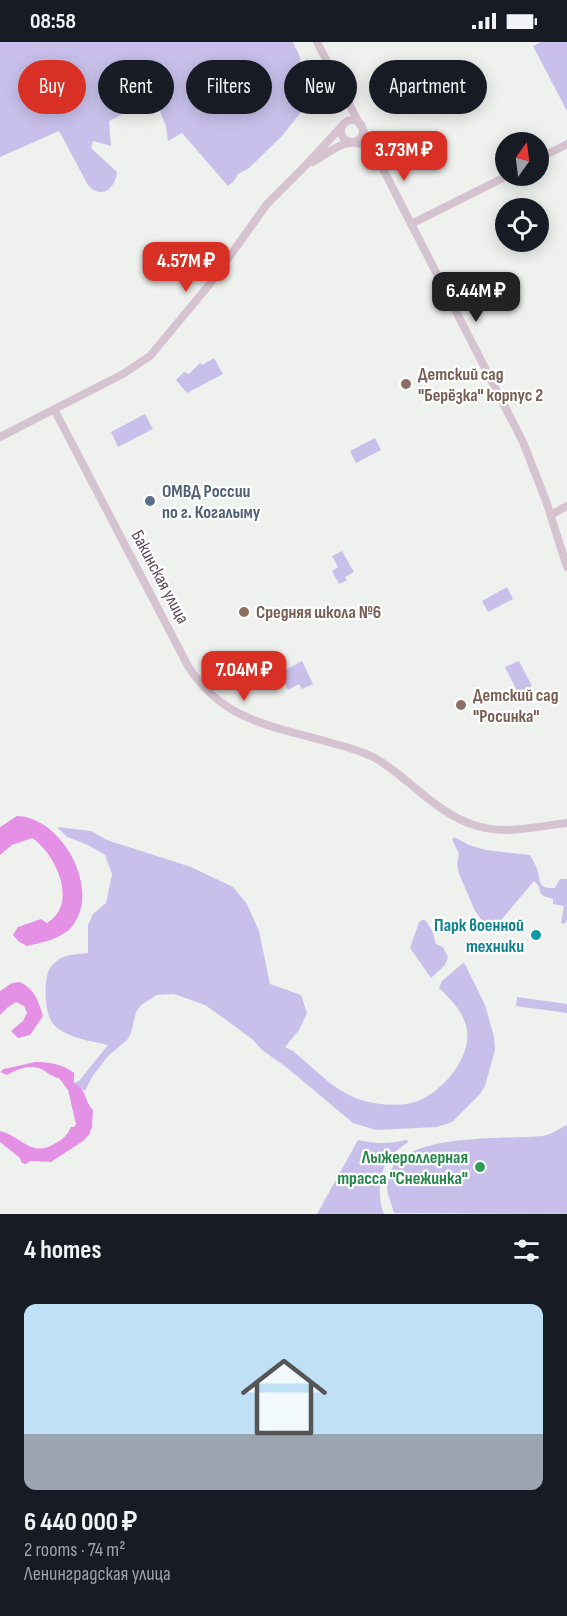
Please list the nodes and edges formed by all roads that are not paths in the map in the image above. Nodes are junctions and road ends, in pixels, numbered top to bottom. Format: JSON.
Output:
{"nodes":[{"id":1,"x":317,"y":42,"type":"edge"},
{"id":2,"x":326,"y":60,"type":"edge"},
{"id":3,"x":348,"y":114,"type":"edge"},
{"id":4,"x":354,"y":114,"type":"edge"},
{"id":5,"x":343,"y":125,"type":"junction"},
{"id":6,"x":361,"y":126,"type":"junction"},
{"id":7,"x":351,"y":142,"type":"junction"},
{"id":8,"x":567,"y":144,"type":"edge"},
{"id":9,"x":374,"y":153,"type":"junction"},
{"id":10,"x":549,"y":153,"type":"edge"},
{"id":11,"x":315,"y":159,"type":"junction"},
{"id":12,"x":495,"y":182,"type":"edge"},
{"id":13,"x":411,"y":224,"type":"junction"},
{"id":14,"x":54,"y":410,"type":"junction"},
{"id":15,"x":0,"y":437,"type":"edge"},
{"id":16,"x":567,"y":506,"type":"edge"},
{"id":17,"x":551,"y":515,"type":"junction"},
{"id":18,"x":567,"y":567,"type":"edge"},
{"id":19,"x":567,"y":823,"type":"edge"}],
"edges":[{"from":1,"to":2,"type":"street"},
{"from":3,"to":5,"type":"street"},
{"from":4,"to":6,"type":"street"},
{"from":5,"to":6,"type":"street"},
{"from":5,"to":7,"type":"street"},
{"from":5,"to":11,"type":"street"},
{"from":6,"to":7,"type":"street"},
{"from":6,"to":9,"type":"street"},
{"from":7,"to":9,"type":"street"},
{"from":7,"to":11,"type":"street"},
{"from":8,"to":10,"type":"street"},
{"from":9,"to":13,"type":"street"},
{"from":11,"to":14,"type":"street"},
{"from":12,"to":13,"type":"street"},
{"from":13,"to":17,"type":"street"},
{"from":14,"to":15,"type":"street"},
{"from":14,"to":19,"type":"street","name":"Бакинская улица"},
{"from":16,"to":17,"type":"street"},
{"from":17,"to":18,"type":"street"}]}
